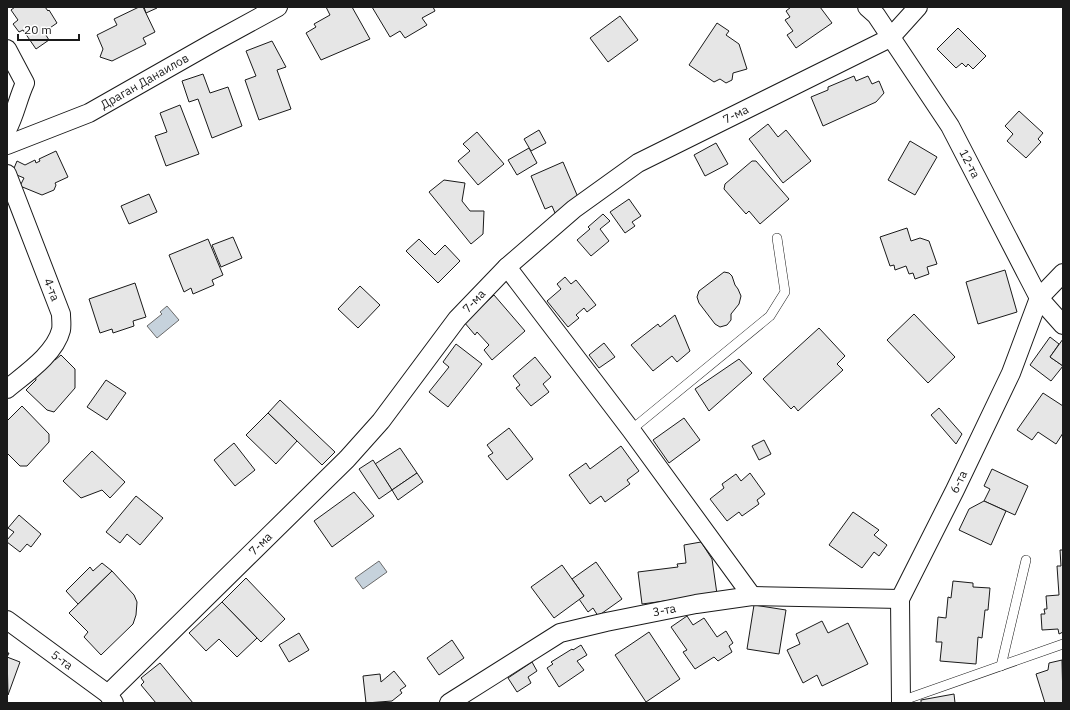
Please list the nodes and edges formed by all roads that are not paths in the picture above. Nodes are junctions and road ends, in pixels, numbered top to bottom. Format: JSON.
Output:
{"nodes":[{"id":1,"x":278,"y":7,"type":"edge"},
{"id":2,"x":867,"y":7,"type":"edge"},
{"id":3,"x":918,"y":7,"type":"edge"},
{"id":4,"x":890,"y":38,"type":"junction"},
{"id":5,"x":7,"y":49,"type":"edge"},
{"id":6,"x":7,"y":130,"type":"edge"},
{"id":7,"x":7,"y":145,"type":"edge"},
{"id":8,"x":7,"y":174,"type":"edge"},
{"id":9,"x":777,"y":238,"type":"dead end"},
{"id":10,"x":507,"y":267,"type":"junction"},
{"id":11,"x":1063,"y":273,"type":"edge"},
{"id":12,"x":1039,"y":298,"type":"junction"},
{"id":13,"x":1063,"y":325,"type":"edge"},
{"id":14,"x":7,"y":389,"type":"edge"},
{"id":15,"x":631,"y":430,"type":"junction"},
{"id":16,"x":1026,"y":560,"type":"dead end"},
{"id":17,"x":752,"y":596,"type":"junction"},
{"id":18,"x":900,"y":599,"type":"junction"},
{"id":19,"x":7,"y":620,"type":"edge"},
{"id":20,"x":1063,"y":644,"type":"edge"},
{"id":21,"x":1001,"y":666,"type":"junction"},
{"id":22,"x":111,"y":699,"type":"edge"},
{"id":23,"x":901,"y":702,"type":"edge"},
{"id":24,"x":449,"y":703,"type":"edge"}],
"edges":[{"from":1,"to":7,"type":"street","name":"Драган Данаилов"},
{"from":2,"to":4,"type":"street","name":"12-та"},
{"from":3,"to":4,"type":"street","name":"7-ма"},
{"from":4,"to":10,"type":"street","name":"7-ма"},
{"from":4,"to":12,"type":"street","name":"12-та"},
{"from":5,"to":6,"type":"street"},
{"from":8,"to":14,"type":"street","name":"4-та"},
{"from":9,"to":15,"type":"lane"},
{"from":10,"to":15,"type":"street"},
{"from":10,"to":22,"type":"street","name":"7-ма"},
{"from":11,"to":12,"type":"street","name":"6-та"},
{"from":12,"to":13,"type":"street","name":"12-та"},
{"from":12,"to":18,"type":"street","name":"6-та"},
{"from":15,"to":17,"type":"street"},
{"from":16,"to":21,"type":"lane"},
{"from":17,"to":18,"type":"street","name":"3-та"},
{"from":17,"to":24,"type":"street","name":"3-та"},
{"from":18,"to":23,"type":"street","name":"6-та"},
{"from":19,"to":22,"type":"street","name":"5-та"},
{"from":20,"to":21,"type":"lane"},
{"from":21,"to":23,"type":"lane"}]}
